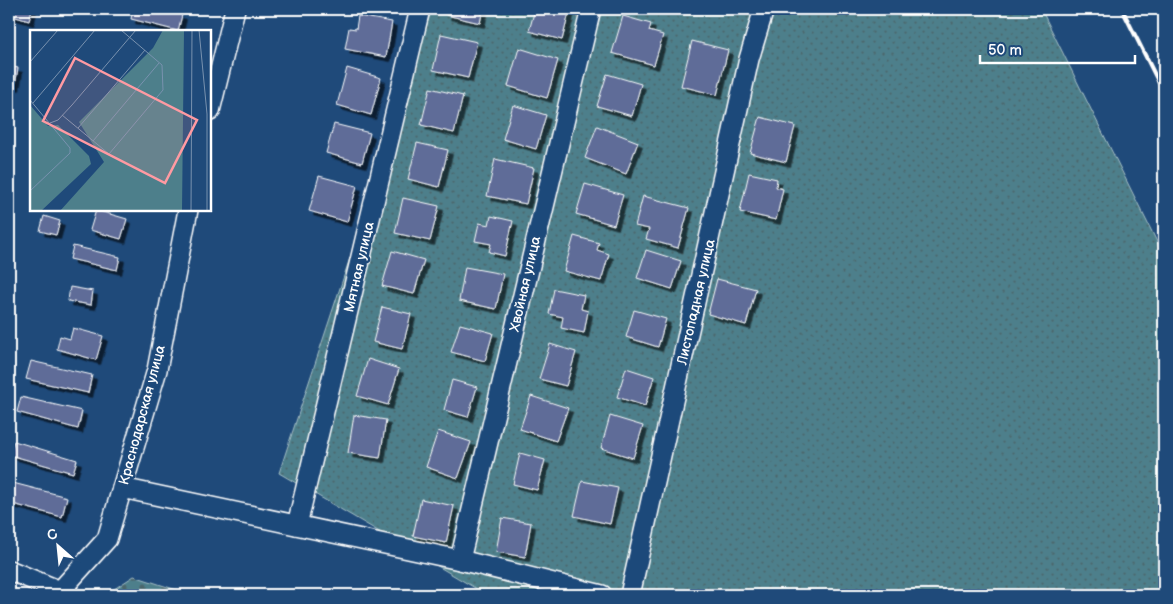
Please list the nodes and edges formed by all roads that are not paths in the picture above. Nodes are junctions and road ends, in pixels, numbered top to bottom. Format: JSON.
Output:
{"nodes":[{"id":1,"x":235,"y":9,"type":"edge"},
{"id":2,"x":420,"y":9,"type":"edge"},
{"id":3,"x":590,"y":9,"type":"edge"},
{"id":4,"x":764,"y":9,"type":"edge"},
{"id":5,"x":211,"y":107,"type":"edge"},
{"id":6,"x":188,"y":211,"type":"edge"},
{"id":7,"x":122,"y":488,"type":"junction"},
{"id":8,"x":297,"y":525,"type":"junction"},
{"id":9,"x":460,"y":560,"type":"junction"},
{"id":10,"x":9,"y":570,"type":"edge"},
{"id":11,"x":65,"y":593,"type":"edge"},
{"id":12,"x":602,"y":595,"type":"edge"},
{"id":13,"x":630,"y":595,"type":"edge"}],
"edges":[{"from":1,"to":5,"type":"street"},
{"from":2,"to":8,"type":"street","name":"Мятная улица"},
{"from":3,"to":9,"type":"street","name":"Хвойная улица"},
{"from":4,"to":13,"type":"street","name":"Листопадная улица"},
{"from":6,"to":7,"type":"street","name":"Краснодарская улица"},
{"from":7,"to":8,"type":"street"},
{"from":7,"to":11,"type":"street","name":"Краснодарская улица"},
{"from":8,"to":9,"type":"street"},
{"from":9,"to":12,"type":"street"},
{"from":10,"to":11,"type":"street"}]}
